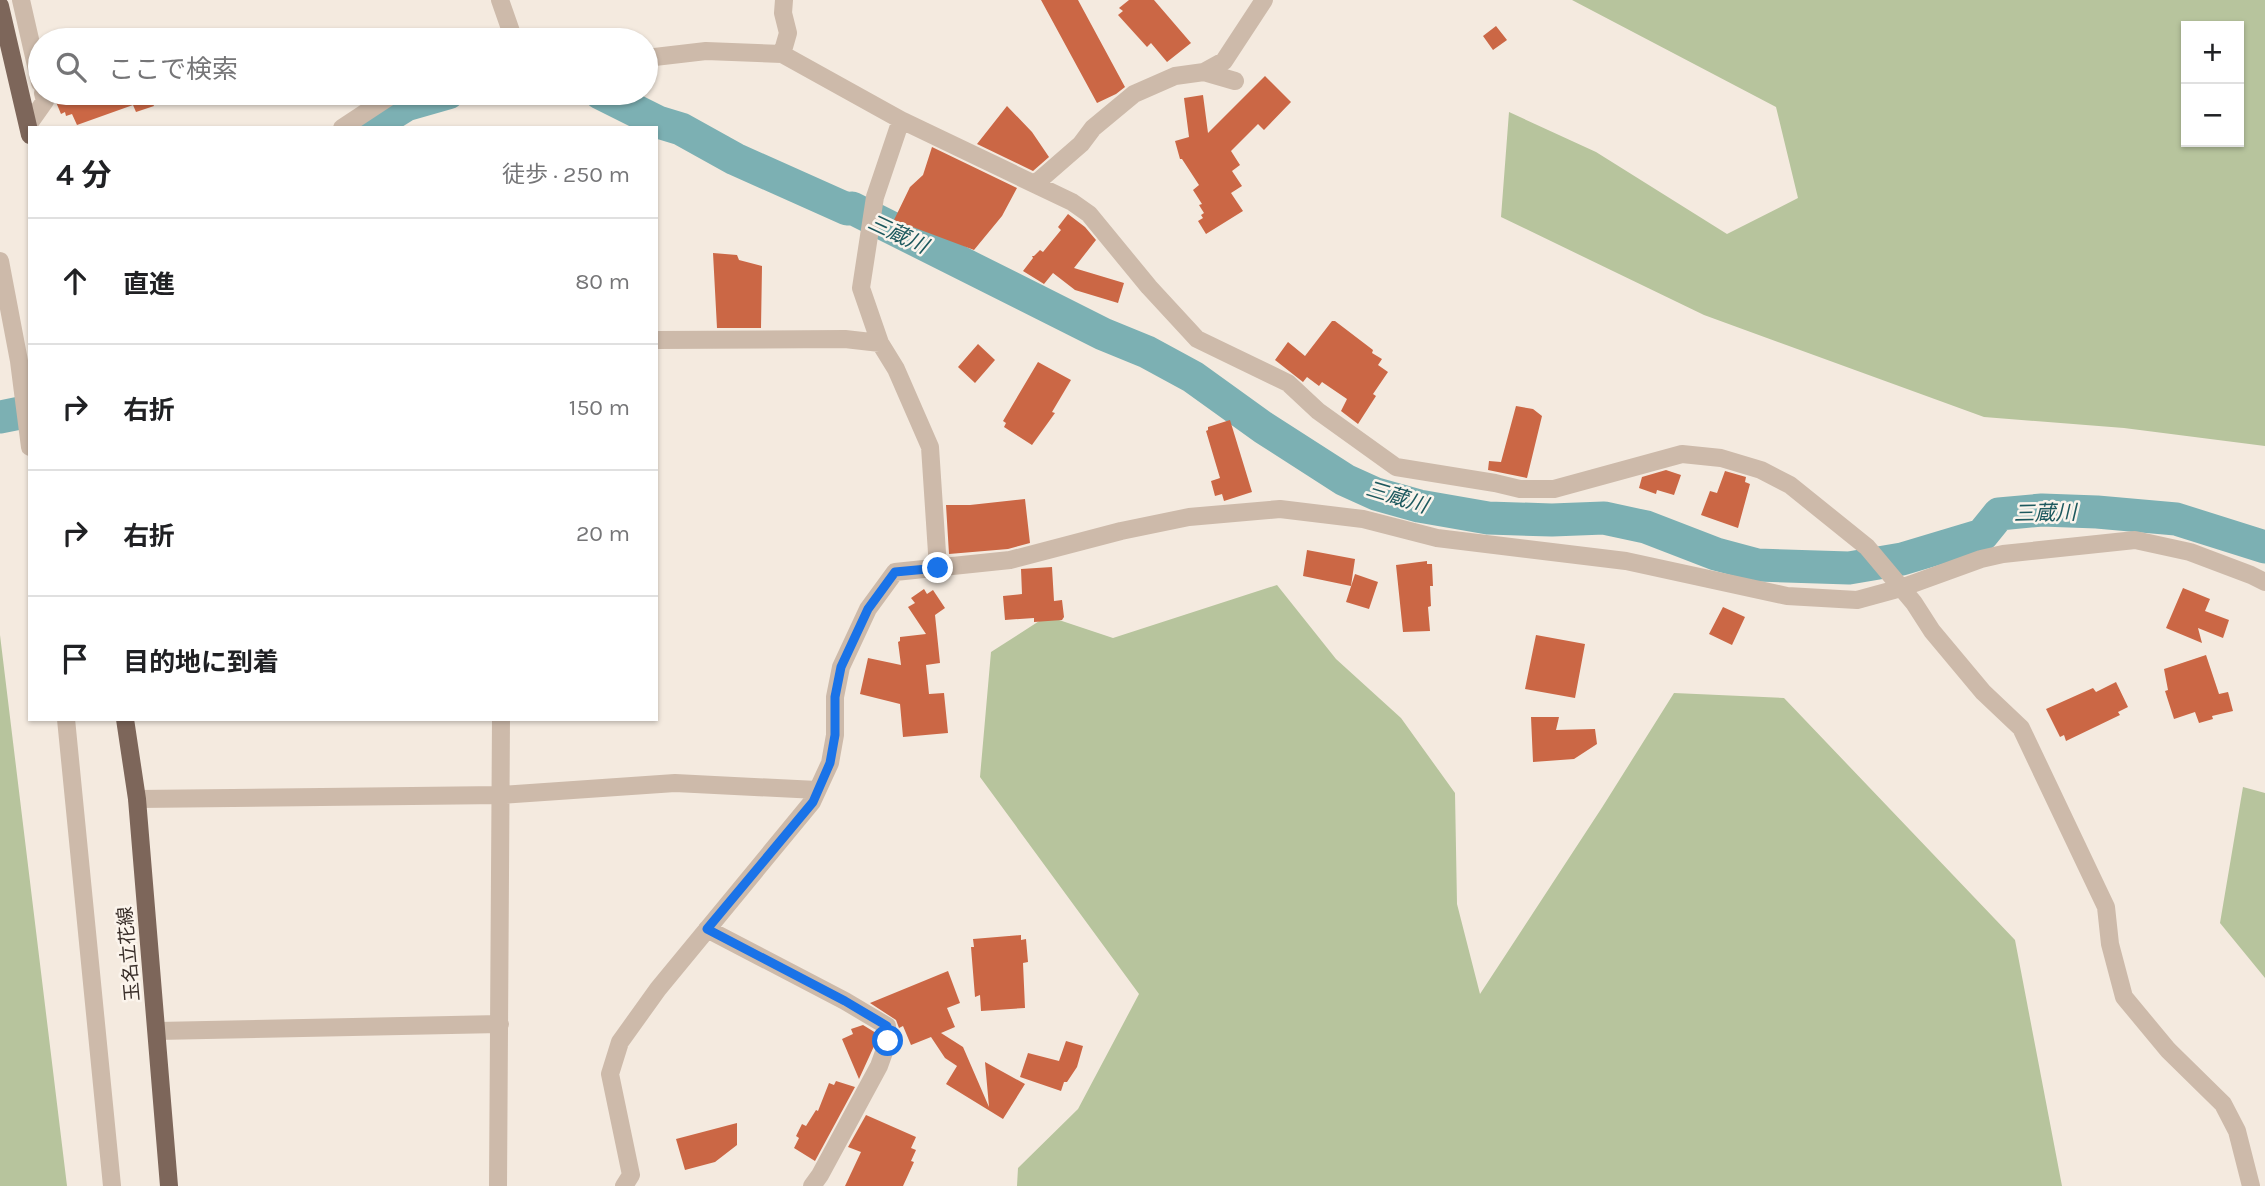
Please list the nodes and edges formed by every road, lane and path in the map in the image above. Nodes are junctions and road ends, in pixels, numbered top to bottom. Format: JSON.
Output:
{"nodes":[{"id":1,"x":21,"y":0,"type":"edge"},
{"id":2,"x":500,"y":0,"type":"edge"},
{"id":3,"x":784,"y":0,"type":"edge"},
{"id":4,"x":1264,"y":0,"type":"edge"},
{"id":5,"x":0,"y":6,"type":"edge"},
{"id":6,"x":510,"y":28,"type":"edge"},
{"id":7,"x":28,"y":31,"type":"edge"},
{"id":8,"x":782,"y":54,"type":"junction"},
{"id":9,"x":658,"y":57,"type":"edge"},
{"id":10,"x":1204,"y":72,"type":"junction"},
{"id":11,"x":1234,"y":80,"type":"dead end"},
{"id":12,"x":42,"y":105,"type":"edge"},
{"id":13,"x":377,"y":105,"type":"edge"},
{"id":14,"x":901,"y":120,"type":"junction"},
{"id":15,"x":28,"y":126,"type":"edge"},
{"id":16,"x":31,"y":126,"type":"edge"},
{"id":17,"x":345,"y":126,"type":"edge"},
{"id":18,"x":1035,"y":184,"type":"junction"},
{"id":19,"x":0,"y":261,"type":"edge"},
{"id":20,"x":658,"y":340,"type":"edge"},
{"id":21,"x":880,"y":343,"type":"junction"},
{"id":22,"x":28,"y":430,"type":"edge"},
{"id":23,"x":938,"y":568,"type":"junction"},
{"id":24,"x":2265,"y":582,"type":"edge"},
{"id":25,"x":1901,"y":588,"type":"junction"},
{"id":26,"x":66,"y":721,"type":"edge"},
{"id":27,"x":125,"y":721,"type":"edge"},
{"id":28,"x":501,"y":721,"type":"edge"},
{"id":29,"x":817,"y":790,"type":"junction"},
{"id":30,"x":502,"y":794,"type":"junction"},
{"id":31,"x":137,"y":799,"type":"junction"},
{"id":32,"x":707,"y":929,"type":"junction"},
{"id":33,"x":500,"y":1024,"type":"junction"},
{"id":34,"x":156,"y":1031,"type":"junction"},
{"id":35,"x":113,"y":1186,"type":"edge"},
{"id":36,"x":169,"y":1186,"type":"edge"},
{"id":37,"x":498,"y":1186,"type":"edge"},
{"id":38,"x":624,"y":1186,"type":"edge"},
{"id":39,"x":812,"y":1186,"type":"edge"},
{"id":40,"x":2251,"y":1186,"type":"edge"}],
"edges":[{"from":1,"to":7,"type":"street"},
{"from":2,"to":6,"type":"street"},
{"from":3,"to":8,"type":"street"},
{"from":4,"to":10,"type":"street"},
{"from":5,"to":15,"type":"main road"},
{"from":8,"to":9,"type":"street"},
{"from":8,"to":14,"type":"street"},
{"from":10,"to":11,"type":"street"},
{"from":10,"to":18,"type":"street"},
{"from":12,"to":16,"type":"street"},
{"from":13,"to":17,"type":"street"},
{"from":14,"to":18,"type":"street"},
{"from":14,"to":21,"type":"street"},
{"from":18,"to":25,"type":"street"},
{"from":19,"to":22,"type":"street"},
{"from":20,"to":21,"type":"street"},
{"from":21,"to":23,"type":"street"},
{"from":23,"to":25,"type":"street"},
{"from":23,"to":29,"type":"street"},
{"from":24,"to":25,"type":"street"},
{"from":25,"to":40,"type":"street"},
{"from":26,"to":35,"type":"street"},
{"from":27,"to":31,"type":"main road","name":"玉名立花線"},
{"from":28,"to":30,"type":"street"},
{"from":29,"to":30,"type":"street"},
{"from":29,"to":32,"type":"street"},
{"from":30,"to":31,"type":"street"},
{"from":30,"to":33,"type":"street"},
{"from":31,"to":34,"type":"main road","name":"玉名立花線"},
{"from":32,"to":38,"type":"street"},
{"from":32,"to":39,"type":"street"},
{"from":33,"to":34,"type":"street"},
{"from":33,"to":37,"type":"street"},
{"from":34,"to":36,"type":"main road","name":"玉名立花線"}]}
